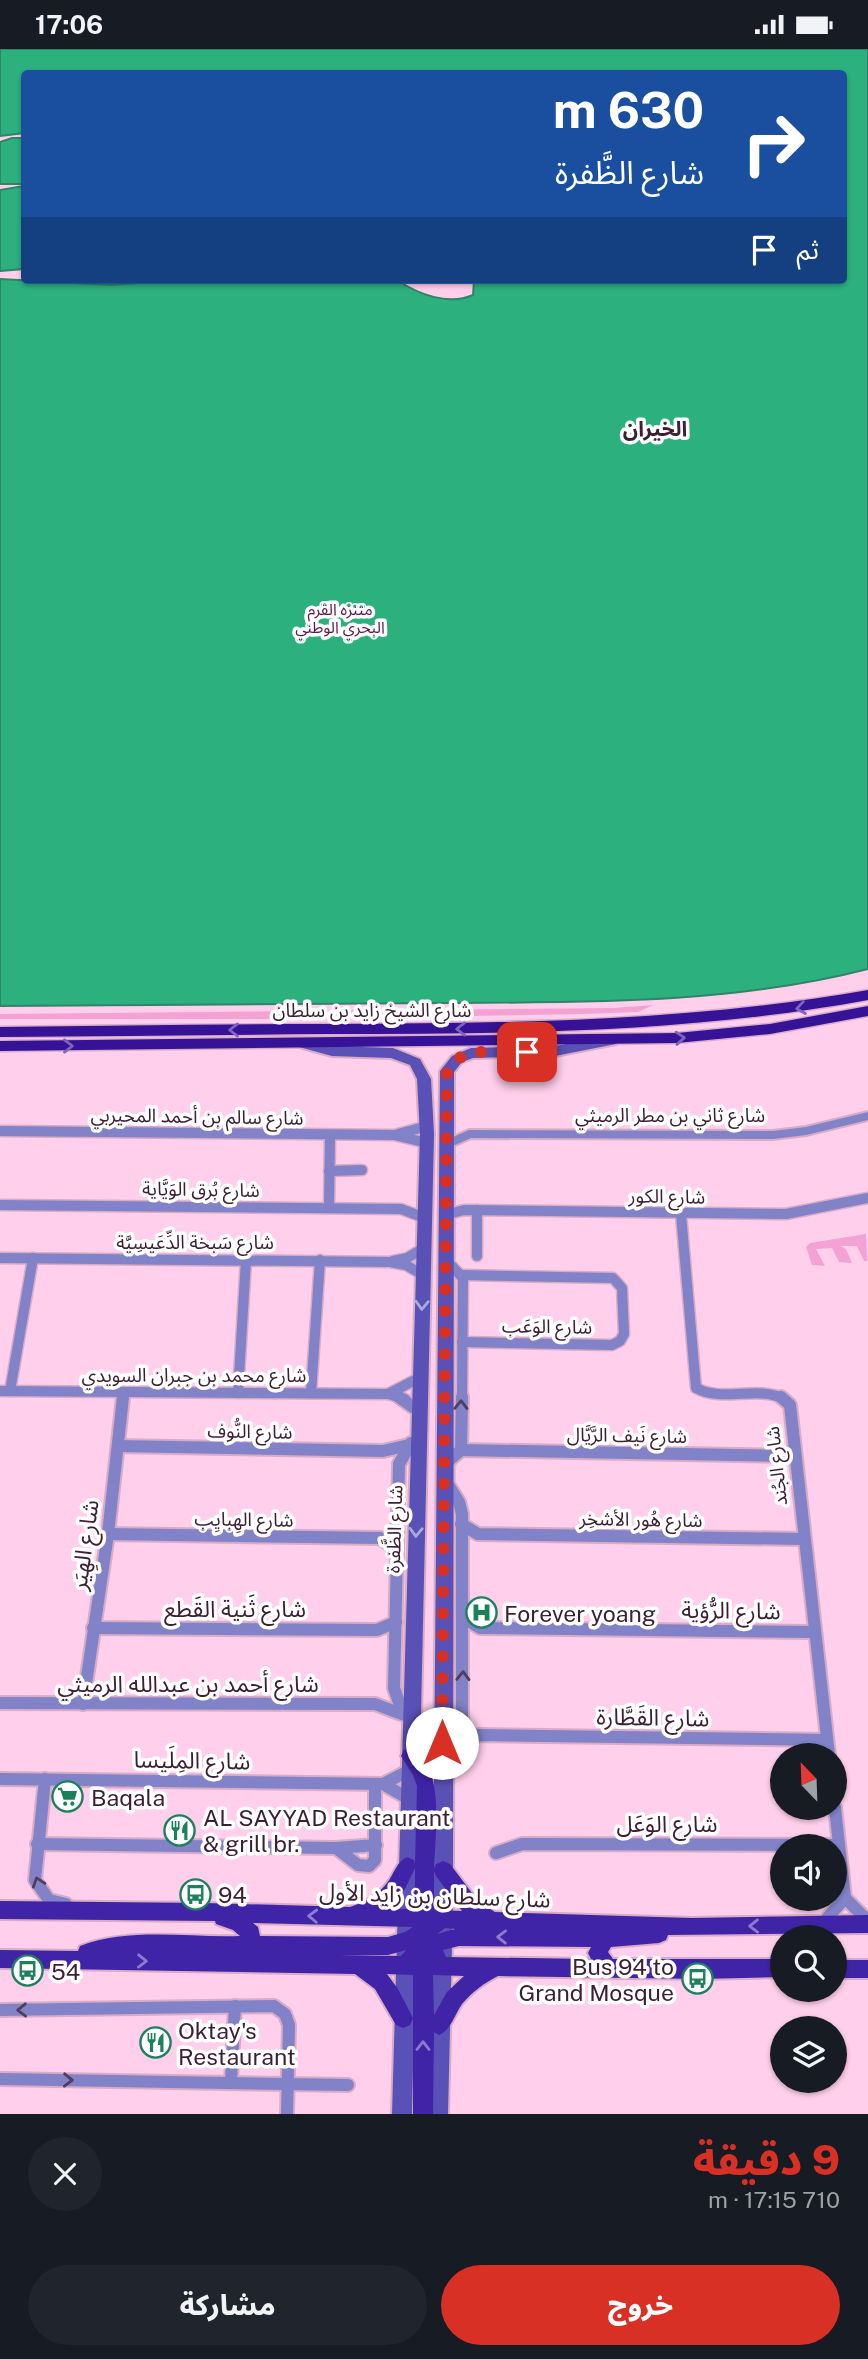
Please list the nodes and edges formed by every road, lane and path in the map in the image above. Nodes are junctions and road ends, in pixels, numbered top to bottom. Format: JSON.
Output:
{"nodes":[{"id":1,"x":868,"y":995,"type":"edge"},
{"id":2,"x":868,"y":1011,"type":"edge"},
{"id":3,"x":0,"y":1032,"type":"edge"},
{"id":4,"x":611,"y":1041,"type":"junction"},
{"id":5,"x":303,"y":1044,"type":"junction"},
{"id":6,"x":0,"y":1046,"type":"edge"},
{"id":7,"x":446,"y":1088,"type":"junction"},
{"id":8,"x":425,"y":1090,"type":"junction"},
{"id":9,"x":868,"y":1117,"type":"edge"},
{"id":10,"x":446,"y":1119,"type":"junction"},
{"id":11,"x":427,"y":1123,"type":"junction"},
{"id":12,"x":0,"y":1131,"type":"edge"},
{"id":13,"x":469,"y":1134,"type":"junction"},
{"id":14,"x":330,"y":1135,"type":"junction"},
{"id":15,"x":394,"y":1135,"type":"junction"},
{"id":16,"x":427,"y":1143,"type":"junction"},
{"id":17,"x":446,"y":1145,"type":"junction"},
{"id":18,"x":362,"y":1170,"type":"dead end"},
{"id":19,"x":330,"y":1171,"type":"junction"},
{"id":20,"x":425,"y":1196,"type":"junction"},
{"id":21,"x":868,"y":1198,"type":"edge"},
{"id":22,"x":0,"y":1205,"type":"edge"},
{"id":23,"x":328,"y":1208,"type":"junction"},
{"id":24,"x":401,"y":1209,"type":"junction"},
{"id":25,"x":445,"y":1209,"type":"junction"},
{"id":26,"x":477,"y":1210,"type":"junction"},
{"id":27,"x":681,"y":1213,"type":"junction"},
{"id":28,"x":425,"y":1218,"type":"junction"},
{"id":29,"x":424,"y":1248,"type":"junction"},
{"id":30,"x":477,"y":1255,"type":"dead end"},
{"id":31,"x":0,"y":1258,"type":"edge"},
{"id":32,"x":33,"y":1258,"type":"junction"},
{"id":33,"x":246,"y":1260,"type":"junction"},
{"id":34,"x":320,"y":1260,"type":"junction"},
{"id":35,"x":445,"y":1260,"type":"junction"},
{"id":36,"x":390,"y":1262,"type":"junction"},
{"id":37,"x":423,"y":1275,"type":"junction"},
{"id":38,"x":461,"y":1275,"type":"junction"},
{"id":39,"x":462,"y":1342,"type":"junction"},
{"id":40,"x":421,"y":1377,"type":"junction"},
{"id":41,"x":5,"y":1391,"type":"edge"},
{"id":42,"x":124,"y":1392,"type":"junction"},
{"id":43,"x":237,"y":1392,"type":"junction"},
{"id":44,"x":311,"y":1393,"type":"junction"},
{"id":45,"x":388,"y":1394,"type":"junction"},
{"id":46,"x":420,"y":1412,"type":"junction"},
{"id":47,"x":414,"y":1441,"type":"junction"},
{"id":48,"x":118,"y":1446,"type":"junction"},
{"id":49,"x":461,"y":1450,"type":"junction"},
{"id":50,"x":383,"y":1451,"type":"junction"},
{"id":51,"x":794,"y":1456,"type":"junction"},
{"id":52,"x":399,"y":1464,"type":"junction"},
{"id":53,"x":444,"y":1471,"type":"junction"},
{"id":54,"x":461,"y":1524,"type":"junction"},
{"id":55,"x":398,"y":1525,"type":"junction"},
{"id":56,"x":108,"y":1534,"type":"junction"},
{"id":57,"x":478,"y":1534,"type":"junction"},
{"id":58,"x":380,"y":1538,"type":"junction"},
{"id":59,"x":803,"y":1539,"type":"junction"},
{"id":60,"x":461,"y":1546,"type":"junction"},
{"id":61,"x":397,"y":1550,"type":"junction"},
{"id":62,"x":462,"y":1617,"type":"junction"},
{"id":63,"x":396,"y":1622,"type":"junction"},
{"id":64,"x":93,"y":1628,"type":"junction"},
{"id":65,"x":480,"y":1628,"type":"junction"},
{"id":66,"x":377,"y":1630,"type":"junction"},
{"id":67,"x":814,"y":1632,"type":"junction"},
{"id":68,"x":463,"y":1639,"type":"junction"},
{"id":69,"x":395,"y":1645,"type":"junction"},
{"id":70,"x":394,"y":1688,"type":"junction"},
{"id":71,"x":0,"y":1703,"type":"edge"},
{"id":72,"x":83,"y":1704,"type":"junction"},
{"id":73,"x":375,"y":1704,"type":"junction"},
{"id":74,"x":462,"y":1714,"type":"junction"},
{"id":75,"x":407,"y":1716,"type":"junction"},
{"id":76,"x":479,"y":1735,"type":"junction"},
{"id":77,"x":827,"y":1739,"type":"junction"},
{"id":78,"x":828,"y":1743,"type":"edge"},
{"id":79,"x":455,"y":1746,"type":"junction"},
{"id":80,"x":410,"y":1763,"type":"junction"},
{"id":81,"x":442,"y":1763,"type":"junction"},
{"id":82,"x":0,"y":1779,"type":"edge"},
{"id":83,"x":45,"y":1779,"type":"junction"},
{"id":84,"x":379,"y":1784,"type":"junction"},
{"id":85,"x":409,"y":1799,"type":"junction"},
{"id":86,"x":37,"y":1844,"type":"junction"},
{"id":87,"x":376,"y":1845,"type":"junction"},
{"id":88,"x":770,"y":1845,"type":"edge"},
{"id":89,"x":335,"y":1848,"type":"junction"},
{"id":90,"x":496,"y":1853,"type":"dead end"},
{"id":91,"x":407,"y":1866,"type":"junction"},
{"id":92,"x":443,"y":1870,"type":"junction"},
{"id":93,"x":847,"y":1900,"type":"edge"},
{"id":94,"x":0,"y":1910,"type":"edge"},
{"id":95,"x":834,"y":1911,"type":"edge"},
{"id":96,"x":143,"y":1912,"type":"junction"},
{"id":97,"x":205,"y":1912,"type":"junction"},
{"id":98,"x":343,"y":1917,"type":"junction"},
{"id":99,"x":494,"y":1922,"type":"junction"},
{"id":100,"x":868,"y":1923,"type":"edge"},
{"id":101,"x":822,"y":1924,"type":"junction"},
{"id":102,"x":692,"y":1927,"type":"junction"},
{"id":103,"x":605,"y":1938,"type":"junction"},
{"id":104,"x":423,"y":1941,"type":"junction"},
{"id":105,"x":244,"y":1945,"type":"junction"},
{"id":106,"x":0,"y":1959,"type":"edge"},
{"id":107,"x":62,"y":1959,"type":"junction"},
{"id":108,"x":356,"y":1966,"type":"junction"},
{"id":109,"x":495,"y":1967,"type":"junction"},
{"id":110,"x":608,"y":1968,"type":"junction"},
{"id":111,"x":770,"y":1968,"type":"edge"},
{"id":112,"x":847,"y":1969,"type":"edge"},
{"id":113,"x":868,"y":1969,"type":"edge"},
{"id":114,"x":235,"y":2006,"type":"junction"},
{"id":115,"x":0,"y":2010,"type":"edge"},
{"id":116,"x":403,"y":2018,"type":"junction"},
{"id":117,"x":439,"y":2025,"type":"junction"},
{"id":118,"x":0,"y":2079,"type":"edge"},
{"id":119,"x":230,"y":2081,"type":"junction"},
{"id":120,"x":288,"y":2082,"type":"junction"},
{"id":121,"x":348,"y":2085,"type":"dead end"},
{"id":122,"x":287,"y":2114,"type":"edge"},
{"id":123,"x":402,"y":2114,"type":"edge"},
{"id":124,"x":423,"y":2114,"type":"edge"},
{"id":125,"x":438,"y":2114,"type":"edge"}],
"edges":[{"from":1,"to":3,"type":"highway","name":"شارع الشيخ زايد بن سلطان","one_way":true},
{"from":4,"to":2,"type":"highway","name":"شارع الشيخ زايد بن سلطان","one_way":true},
{"from":4,"to":5,"type":"highway","name":"شارع الشيخ زايد بن سلطان"},
{"from":4,"to":7,"type":"main road","name":"شارع الظَّفرة"},
{"from":6,"to":5,"type":"highway","name":"شارع الشيخ زايد بن سلطان","one_way":true},
{"from":5,"to":8,"type":"main road","name":"شارع الظَّفرة"},
{"from":7,"to":8,"type":"main road"},
{"from":7,"to":10,"type":"main road","name":"شارع الظَّفرة"},
{"from":8,"to":11,"type":"main road","name":"شارع الظَّفرة"},
{"from":9,"to":13,"type":"street","name":"شارع ثاني بن مطر الرميثي"},
{"from":10,"to":13,"type":"street"},
{"from":10,"to":17,"type":"main road","name":"شارع الظَّفرة"},
{"from":11,"to":15,"type":"street","name":"شارع سالم بن أحمد المحيربي"},
{"from":11,"to":16,"type":"main road","name":"شارع الظَّفرة"},
{"from":12,"to":14,"type":"street","name":"شارع سالم بن أحمد المحيربي"},
{"from":13,"to":17,"type":"street","name":"شارع ثاني بن مطر الرميثي"},
{"from":14,"to":15,"type":"street","name":"شارع سالم بن أحمد المحيربي"},
{"from":14,"to":19,"type":"street"},
{"from":15,"to":16,"type":"street","name":"شارع سالم بن أحمد المحيربي"},
{"from":16,"to":20,"type":"main road","name":"شارع الظَّفرة"},
{"from":17,"to":25,"type":"main road","name":"شارع الظَّفرة"},
{"from":18,"to":19,"type":"street"},
{"from":19,"to":23,"type":"street"},
{"from":20,"to":24,"type":"street","name":"شارع بُرق الوَيَّاية"},
{"from":20,"to":28,"type":"main road","name":"شارع الظَّفرة"},
{"from":21,"to":27,"type":"street","name":"شارع الكور"},
{"from":22,"to":23,"type":"street","name":"شارع بُرق الوَيَّاية"},
{"from":23,"to":24,"type":"street","name":"شارع بُرق الوَيَّاية"},
{"from":24,"to":28,"type":"street","name":"شارع بُرق الوَيَّاية"},
{"from":25,"to":26,"type":"street","name":"شارع الكور"},
{"from":25,"to":35,"type":"main road","name":"شارع الظَّفرة"},
{"from":26,"to":27,"type":"street","name":"شارع الكور"},
{"from":26,"to":30,"type":"street"},
{"from":27,"to":51,"type":"street","name":"شارع الجُند"},
{"from":28,"to":29,"type":"main road","name":"شارع الظَّفرة"},
{"from":29,"to":36,"type":"street","name":"شارع سَبخة الدِّعَيسِيَّة"},
{"from":29,"to":37,"type":"main road","name":"شارع الظَّفرة"},
{"from":31,"to":32,"type":"street","name":"شارع سَبخة الدِّعَيسِيَّة"},
{"from":32,"to":33,"type":"street","name":"شارع سَبخة الدِّعَيسِيَّة"},
{"from":32,"to":41,"type":"street"},
{"from":33,"to":34,"type":"street","name":"شارع سَبخة الدِّعَيسِيَّة"},
{"from":33,"to":43,"type":"street"},
{"from":34,"to":36,"type":"street","name":"شارع سَبخة الدِّعَيسِيَّة"},
{"from":34,"to":44,"type":"street"},
{"from":35,"to":38,"type":"street"},
{"from":35,"to":53,"type":"main road","name":"شارع الظَّفرة"},
{"from":36,"to":37,"type":"street","name":"شارع سَبخة الدِّعَيسِيَّة"},
{"from":37,"to":40,"type":"main road","name":"شارع الظَّفرة","one_way":true},
{"from":38,"to":39,"type":"street"},
{"from":38,"to":39,"type":"street","name":"شارع الوَعَب"},
{"from":49,"to":39,"type":"street","one_way":true},
{"from":40,"to":45,"type":"street","name":"شارع محمد بن جبران السويدي"},
{"from":40,"to":46,"type":"main road","name":"شارع الظَّفرة"},
{"from":41,"to":42,"type":"street","name":"شارع محمد بن جبران السويدي"},
{"from":42,"to":43,"type":"street","name":"شارع محمد بن جبران السويدي"},
{"from":42,"to":48,"type":"street","name":"شارع الهِيَر"},
{"from":43,"to":44,"type":"street","name":"شارع محمد بن جبران السويدي"},
{"from":44,"to":45,"type":"street","name":"شارع محمد بن جبران السويدي"},
{"from":45,"to":46,"type":"street","name":"شارع محمد بن جبران السويدي"},
{"from":46,"to":47,"type":"main road","name":"شارع الظَّفرة"},
{"from":47,"to":50,"type":"street","name":"شارع النُّوف"},
{"from":47,"to":52,"type":"street"},
{"from":47,"to":75,"type":"main road","name":"شارع الظَّفرة","one_way":true},
{"from":48,"to":50,"type":"street","name":"شارع النُّوف"},
{"from":48,"to":56,"type":"street","name":"شارع الهِيَر"},
{"from":49,"to":51,"type":"street","name":"شارع نَيف الرَّيَّال"},
{"from":49,"to":53,"type":"street"},
{"from":50,"to":52,"type":"street"},
{"from":51,"to":59,"type":"street","name":"شارع الجُند"},
{"from":52,"to":55,"type":"street"},
{"from":53,"to":54,"type":"street","name":"شارع الظَّفرة"},
{"from":53,"to":81,"type":"main road","name":"شارع الظَّفرة"},
{"from":54,"to":57,"type":"street","name":"شارع هُور الأشخِر"},
{"from":54,"to":60,"type":"street","name":"شارع الظَّفرة"},
{"from":55,"to":58,"type":"street"},
{"from":55,"to":61,"type":"street"},
{"from":56,"to":58,"type":"street","name":"شارع الهِبايِب"},
{"from":56,"to":64,"type":"street","name":"شارع الهِيَر"},
{"from":57,"to":59,"type":"street","name":"شارع هُور الأشخِر"},
{"from":57,"to":60,"type":"street"},
{"from":58,"to":61,"type":"street"},
{"from":59,"to":67,"type":"street","name":"شارع الجُند"},
{"from":60,"to":62,"type":"street","name":"شارع الظَّفرة"},
{"from":61,"to":63,"type":"street"},
{"from":62,"to":65,"type":"street"},
{"from":62,"to":68,"type":"street","name":"شارع الظَّفرة"},
{"from":63,"to":66,"type":"street","name":"شارع ثَنية القَطع"},
{"from":63,"to":69,"type":"street"},
{"from":64,"to":66,"type":"street","name":"شارع ثَنية القَطع"},
{"from":64,"to":72,"type":"street","name":"شارع الهِيَر"},
{"from":65,"to":67,"type":"street","name":"شارع الرُّؤية"},
{"from":65,"to":68,"type":"street"},
{"from":66,"to":69,"type":"street"},
{"from":67,"to":77,"type":"street","name":"شارع الجُند"},
{"from":74,"to":68,"type":"street","name":"شارع الظَّفرة","one_way":true},
{"from":69,"to":70,"type":"street"},
{"from":70,"to":73,"type":"street"},
{"from":70,"to":75,"type":"street"},
{"from":71,"to":72,"type":"street","name":"شارع أحمد بن عبدالله الرميثي"},
{"from":72,"to":73,"type":"street","name":"شارع أحمد بن عبدالله الرميثي"},
{"from":73,"to":75,"type":"street","name":"شارع أحمد بن عبدالله الرميثي"},
{"from":74,"to":76,"type":"street"},
{"from":74,"to":79,"type":"street","name":"شارع الظَّفرة"},
{"from":75,"to":80,"type":"main road","name":"شارع الظَّفرة"},
{"from":76,"to":77,"type":"street","name":"شارع القَطَّارة"},
{"from":76,"to":79,"type":"street","name":"شارع القَطَّارة"},
{"from":77,"to":78,"type":"street","name":"شارع الجُند"},
{"from":79,"to":81,"type":"street","name":"شارع الظَّفرة"},
{"from":80,"to":84,"type":"street","name":"شارع المِلَيسا"},
{"from":80,"to":85,"type":"main road","name":"شارع الظَّفرة"},
{"from":80,"to":104,"type":"main road"},
{"from":81,"to":92,"type":"main road","name":"شارع الظَّفرة"},
{"from":82,"to":83,"type":"street","name":"شارع المِلَيسا"},
{"from":83,"to":84,"type":"street","name":"شارع المِلَيسا"},
{"from":83,"to":86,"type":"street"},
{"from":84,"to":85,"type":"street","name":"شارع المِلَيسا"},
{"from":84,"to":87,"type":"street"},
{"from":85,"to":91,"type":"main road","name":"شارع الظَّفرة"},
{"from":86,"to":89,"type":"street"},
{"from":96,"to":86,"type":"street","one_way":true},
{"from":87,"to":89,"type":"street"},
{"from":87,"to":89,"type":"street"},
{"from":88,"to":90,"type":"street","name":"شارع الوَعَل"},
{"from":91,"to":98,"type":"main road"},
{"from":91,"to":104,"type":"main road","name":"شارع الظَّفرة"},
{"from":92,"to":99,"type":"main road"},
{"from":92,"to":104,"type":"main road","name":"شارع الظَّفرة"},
{"from":93,"to":100,"type":"street"},
{"from":94,"to":96,"type":"main road","name":"شارع سلطان بن زايد الأول"},
{"from":95,"to":101,"type":"street"},
{"from":96,"to":97,"type":"main road","name":"شارع سلطان بن زايد الأول"},
{"from":98,"to":97,"type":"main road","name":"شارع سلطان بن زايد الأول","one_way":true},
{"from":97,"to":105,"type":"main road"},
{"from":98,"to":104,"type":"main road","name":"شارع سلطان بن زايد الأول"},
{"from":99,"to":102,"type":"main road","name":"شارع سلطان بن زايد الأول"},
{"from":99,"to":104,"type":"main road","name":"شارع سلطان بن زايد الأول"},
{"from":100,"to":101,"type":"main road","name":"شارع سلطان بن زايد الأول"},
{"from":101,"to":102,"type":"main road","name":"شارع سلطان بن زايد الأول","one_way":true},
{"from":102,"to":103,"type":"main road"},
{"from":103,"to":104,"type":"main road","one_way":true},
{"from":103,"to":110,"type":"main road"},
{"from":104,"to":105,"type":"main road"},
{"from":104,"to":108,"type":"main road","name":"شارع سلطان بن زايد الأول"},
{"from":104,"to":109,"type":"main road","name":"شارع سلطان بن زايد الأول"},
{"from":104,"to":116,"type":"main road","name":"شارع الظَّفرة"},
{"from":104,"to":117,"type":"main road","name":"شارع الظَّفرة"},
{"from":124,"to":104,"type":"main road","one_way":true},
{"from":105,"to":107,"type":"main road"},
{"from":106,"to":107,"type":"main road","name":"شارع سلطان بن زايد الأول"},
{"from":107,"to":108,"type":"main road","name":"شارع سلطان بن زايد الأول","one_way":true},
{"from":108,"to":116,"type":"main road"},
{"from":109,"to":110,"type":"main road","name":"شارع سلطان بن زايد الأول"},
{"from":109,"to":117,"type":"main road"},
{"from":110,"to":111,"type":"main road","name":"شارع سلطان بن زايد الأول"},
{"from":112,"to":113,"type":"main road"},
{"from":114,"to":115,"type":"street","one_way":true},
{"from":114,"to":119,"type":"street"},
{"from":114,"to":120,"type":"street"},
{"from":116,"to":123,"type":"main road","name":"شارع الظَّفرة"},
{"from":117,"to":125,"type":"main road","name":"شارع الظَّفرة"},
{"from":118,"to":119,"type":"street","one_way":true},
{"from":119,"to":120,"type":"street"},
{"from":120,"to":121,"type":"street"},
{"from":120,"to":122,"type":"street"}]}
